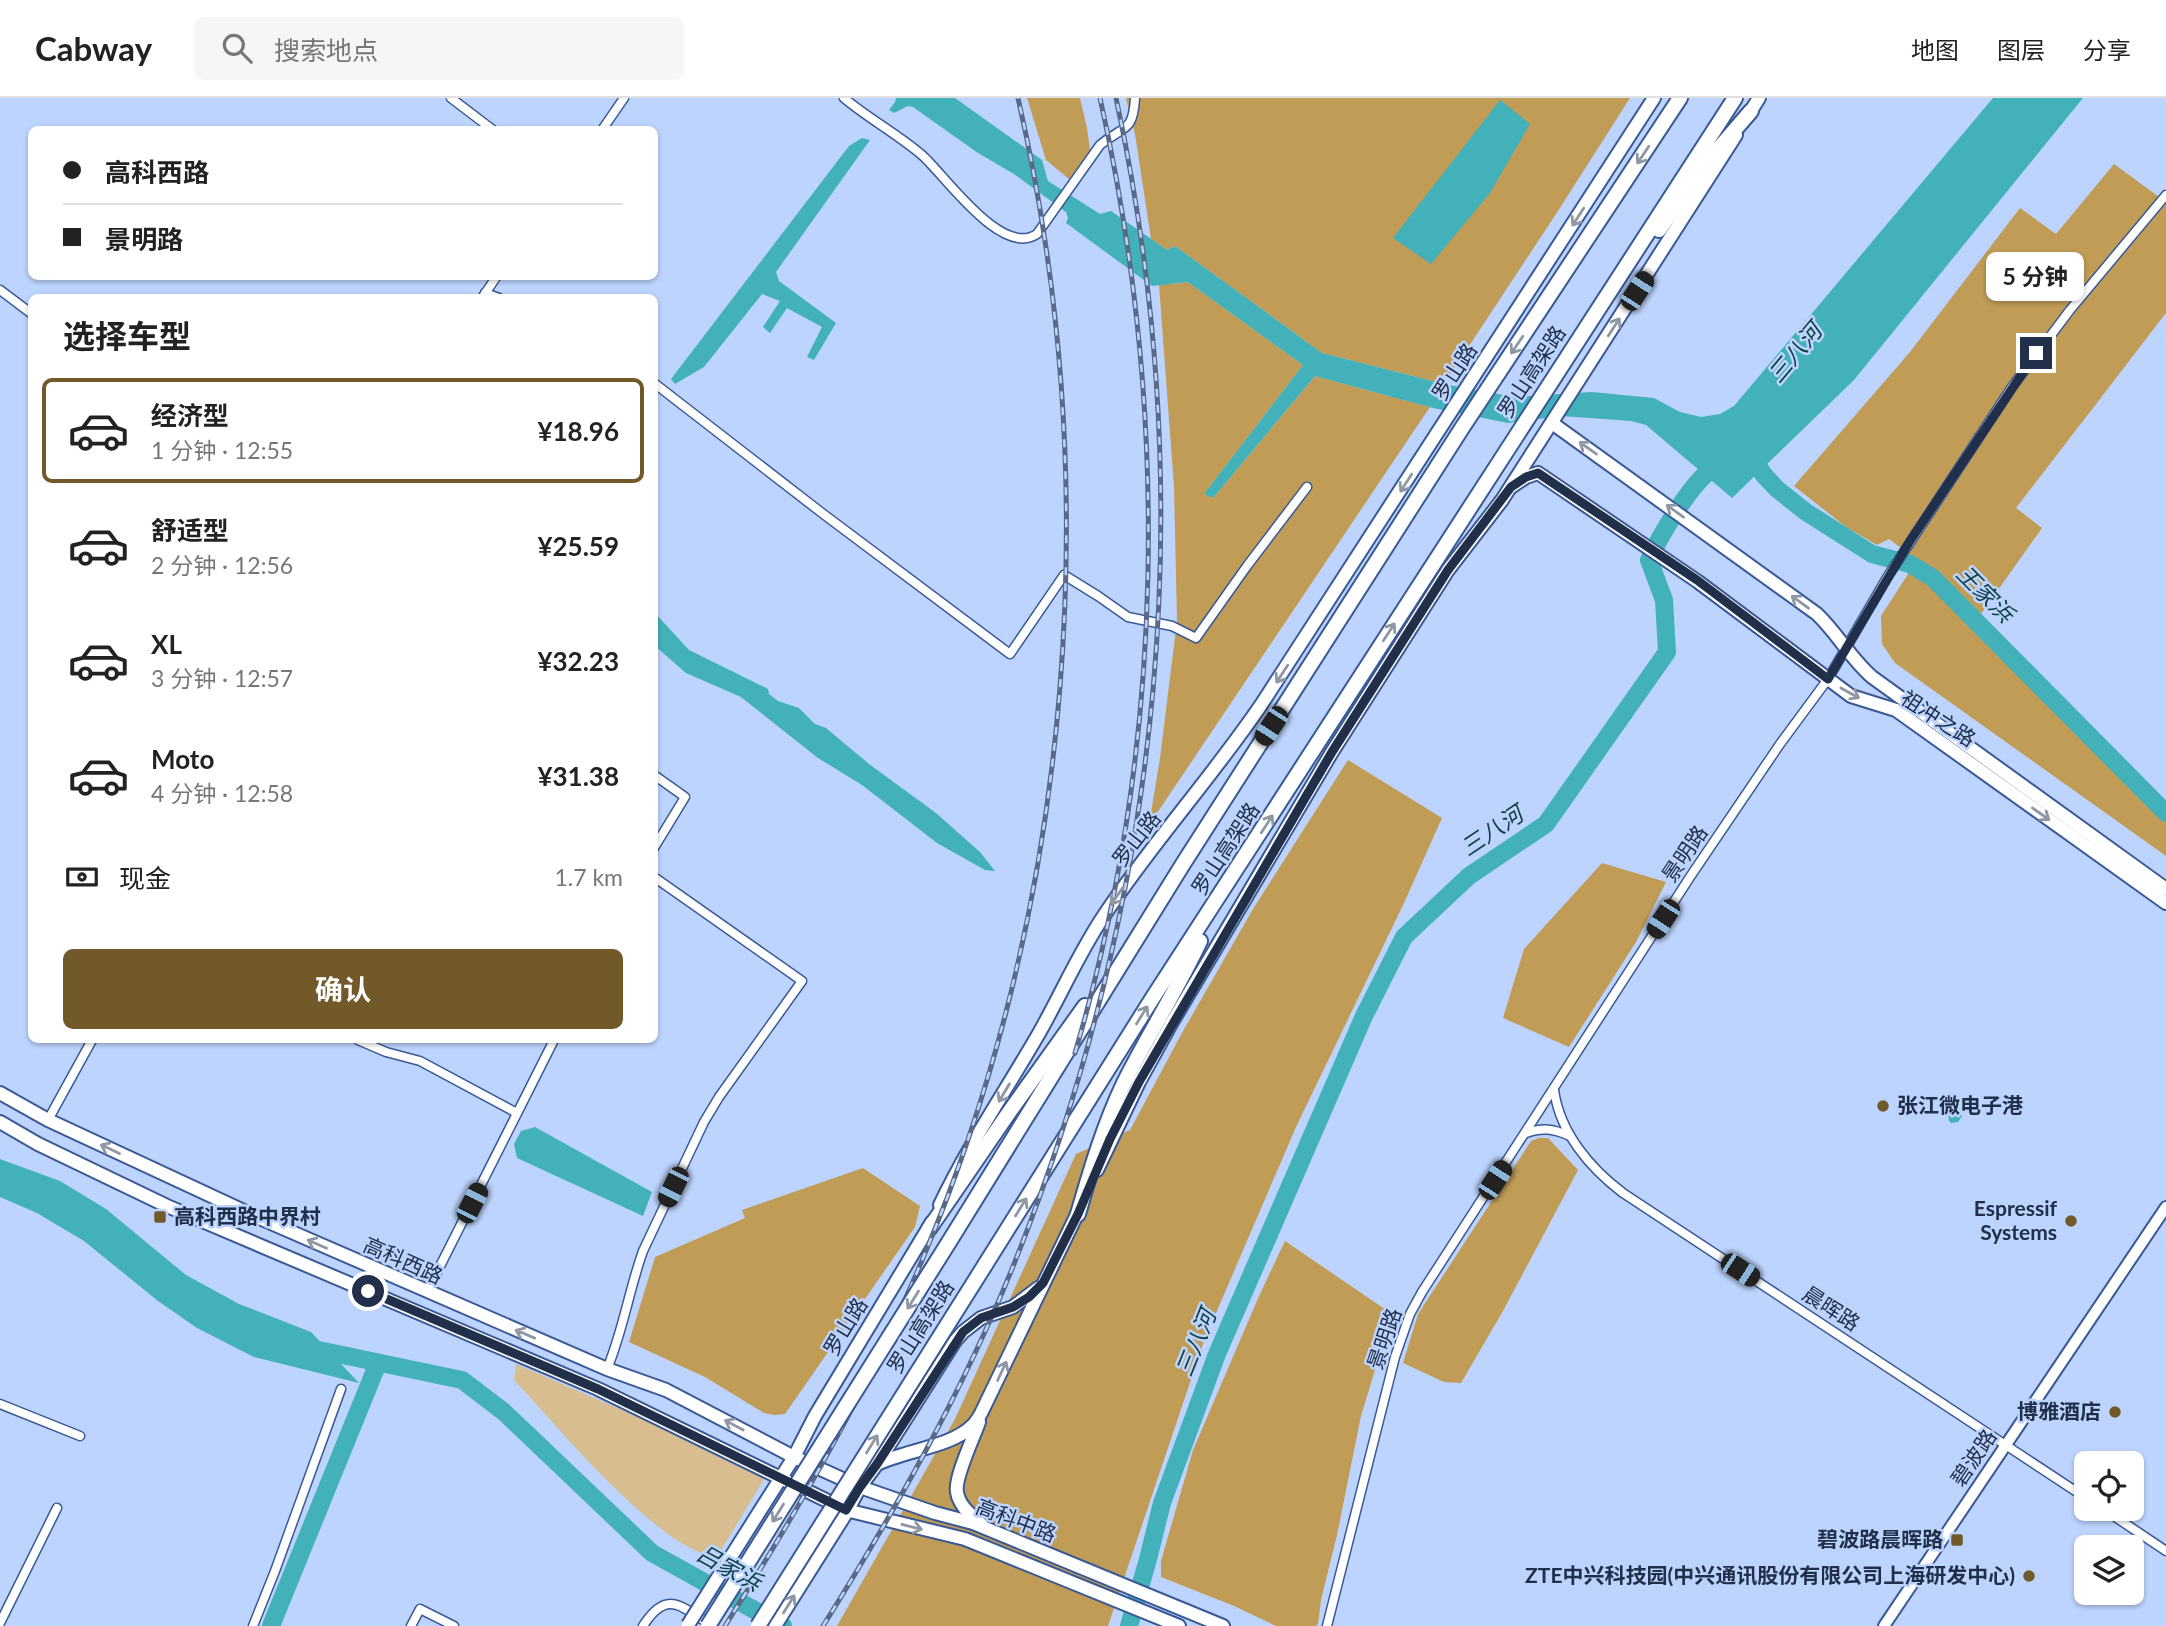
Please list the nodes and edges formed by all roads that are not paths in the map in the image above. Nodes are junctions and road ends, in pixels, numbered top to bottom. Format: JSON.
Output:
{"nodes":[{"id":1,"x":451,"y":98,"type":"edge"},
{"id":2,"x":624,"y":98,"type":"edge"},
{"id":3,"x":844,"y":98,"type":"edge"},
{"id":4,"x":1135,"y":98,"type":"edge"},
{"id":5,"x":1654,"y":98,"type":"edge"},
{"id":6,"x":1680,"y":98,"type":"edge"},
{"id":7,"x":1735,"y":98,"type":"edge"},
{"id":8,"x":1759,"y":98,"type":"edge"},
{"id":9,"x":1751,"y":111,"type":"junction"},
{"id":10,"x":488,"y":126,"type":"edge"},
{"id":11,"x":605,"y":126,"type":"edge"},
{"id":12,"x":2166,"y":195,"type":"edge"},
{"id":13,"x":0,"y":290,"type":"edge"},
{"id":14,"x":28,"y":311,"type":"edge"},
{"id":15,"x":1597,"y":312,"type":"junction"},
{"id":16,"x":658,"y":386,"type":"edge"},
{"id":17,"x":1552,"y":423,"type":"junction"},
{"id":18,"x":1307,"y":487,"type":"dead end"},
{"id":19,"x":1511,"y":487,"type":"junction"},
{"id":20,"x":1846,"y":650,"type":"junction"},
{"id":21,"x":1828,"y":679,"type":"junction"},
{"id":22,"x":658,"y":778,"type":"edge"},
{"id":23,"x":658,"y":841,"type":"edge"},
{"id":24,"x":1183,"y":864,"type":"junction"},
{"id":25,"x":658,"y":880,"type":"edge"},
{"id":26,"x":2166,"y":889,"type":"edge"},
{"id":27,"x":1223,"y":892,"type":"junction"},
{"id":28,"x":2166,"y":903,"type":"edge"},
{"id":29,"x":90,"y":1043,"type":"edge"},
{"id":30,"x":365,"y":1043,"type":"edge"},
{"id":31,"x":552,"y":1043,"type":"edge"},
{"id":32,"x":1554,"y":1090,"type":"junction"},
{"id":33,"x":0,"y":1093,"type":"edge"},
{"id":34,"x":517,"y":1113,"type":"junction"},
{"id":35,"x":48,"y":1120,"type":"junction"},
{"id":36,"x":0,"y":1122,"type":"edge"},
{"id":37,"x":1525,"y":1134,"type":"junction"},
{"id":38,"x":1570,"y":1136,"type":"junction"},
{"id":39,"x":2166,"y":1207,"type":"edge"},
{"id":40,"x":1078,"y":1214,"type":"junction"},
{"id":41,"x":2166,"y":1215,"type":"edge"},
{"id":42,"x":929,"y":1229,"type":"junction"},
{"id":43,"x":1043,"y":1283,"type":"junction"},
{"id":44,"x":426,"y":1292,"type":"junction"},
{"id":45,"x":607,"y":1369,"type":"junction"},
{"id":46,"x":341,"y":1389,"type":"dead end"},
{"id":47,"x":988,"y":1401,"type":"junction"},
{"id":48,"x":0,"y":1404,"type":"edge"},
{"id":49,"x":80,"y":1436,"type":"dead end"},
{"id":50,"x":2008,"y":1447,"type":"junction"},
{"id":51,"x":794,"y":1457,"type":"junction"},
{"id":52,"x":877,"y":1464,"type":"junction"},
{"id":53,"x":779,"y":1478,"type":"junction"},
{"id":54,"x":860,"y":1487,"type":"junction"},
{"id":55,"x":2074,"y":1490,"type":"edge"},
{"id":56,"x":57,"y":1508,"type":"dead end"},
{"id":57,"x":846,"y":1510,"type":"junction"},
{"id":58,"x":2121,"y":1521,"type":"edge"},
{"id":59,"x":986,"y":1528,"type":"junction"},
{"id":60,"x":2166,"y":1551,"type":"edge"},
{"id":61,"x":0,"y":1623,"type":"edge"},
{"id":62,"x":253,"y":1626,"type":"edge"},
{"id":63,"x":411,"y":1626,"type":"edge"},
{"id":64,"x":454,"y":1626,"type":"edge"},
{"id":65,"x":643,"y":1626,"type":"edge"},
{"id":66,"x":688,"y":1626,"type":"edge"},
{"id":67,"x":708,"y":1626,"type":"edge"},
{"id":68,"x":714,"y":1626,"type":"edge"},
{"id":69,"x":758,"y":1626,"type":"edge"},
{"id":70,"x":775,"y":1626,"type":"edge"},
{"id":71,"x":1179,"y":1626,"type":"edge"},
{"id":72,"x":1223,"y":1626,"type":"edge"},
{"id":73,"x":1327,"y":1626,"type":"edge"},
{"id":74,"x":1884,"y":1626,"type":"edge"},
{"id":75,"x":1890,"y":1626,"type":"edge"}],
"edges":[{"from":1,"to":10,"type":"street"},
{"from":2,"to":11,"type":"street"},
{"from":3,"to":4,"type":"street"},
{"from":5,"to":42,"type":"main road","name":"罗山路","one_way":true},
{"from":6,"to":24,"type":"highway","name":"罗山高架路","one_way":true},
{"from":7,"to":15,"type":"highway","name":"罗山高架路"},
{"from":8,"to":9,"type":"main road"},
{"from":9,"to":15,"type":"highway"},
{"from":17,"to":9,"type":"main road","one_way":true},
{"from":12,"to":20,"type":"street","name":"景明路"},
{"from":13,"to":14,"type":"street"},
{"from":27,"to":15,"type":"highway","name":"罗山高架路","one_way":true},
{"from":16,"to":18,"type":"street"},
{"from":17,"to":19,"type":"main road"},
{"from":20,"to":17,"type":"main road","name":"祖冲之路","one_way":true},
{"from":19,"to":21,"type":"main road","name":"祖冲之路"},
{"from":19,"to":40,"type":"main road"},
{"from":20,"to":21,"type":"street","name":"景明路"},
{"from":20,"to":26,"type":"main road","name":"祖冲之路"},
{"from":21,"to":28,"type":"main road","name":"祖冲之路","one_way":true},
{"from":21,"to":32,"type":"street","name":"景明路"},
{"from":22,"to":23,"type":"street"},
{"from":24,"to":42,"type":"highway"},
{"from":24,"to":67,"type":"highway","name":"罗山高架路","one_way":true,"bridge":true},
{"from":25,"to":45,"type":"street"},
{"from":27,"to":40,"type":"highway"},
{"from":69,"to":27,"type":"highway","name":"罗山高架路","one_way":true,"bridge":true},
{"from":29,"to":35,"type":"street"},
{"from":30,"to":34,"type":"street"},
{"from":31,"to":34,"type":"street"},
{"from":32,"to":37,"type":"street","name":"景明路"},
{"from":32,"to":38,"type":"street","name":"晨晖路"},
{"from":33,"to":35,"type":"main road","name":"高科西路"},
{"from":34,"to":44,"type":"street"},
{"from":44,"to":35,"type":"main road","name":"高科西路","one_way":true},
{"from":36,"to":53,"type":"main road","name":"高科西路"},
{"from":37,"to":38,"type":"street"},
{"from":37,"to":73,"type":"street","name":"景明路"},
{"from":38,"to":50,"type":"street","name":"晨晖路"},
{"from":39,"to":50,"type":"street","name":"碧波路"},
{"from":40,"to":43,"type":"main road"},
{"from":41,"to":50,"type":"street","name":"碧波路"},
{"from":42,"to":51,"type":"main road","name":"罗山路"},
{"from":47,"to":43,"type":"main road","one_way":true},
{"from":43,"to":52,"type":"main road"},
{"from":45,"to":44,"type":"main road","name":"高科西路","one_way":true},
{"from":51,"to":45,"type":"main road","name":"高科西路","one_way":true},
{"from":46,"to":62,"type":"street"},
{"from":47,"to":52,"type":"main road"},
{"from":47,"to":59,"type":"main road"},
{"from":48,"to":49,"type":"street"},
{"from":50,"to":55,"type":"street","name":"晨晖路"},
{"from":50,"to":74,"type":"street","name":"碧波路"},
{"from":50,"to":75,"type":"street","name":"碧波路"},
{"from":51,"to":53,"type":"main road","name":"罗山路"},
{"from":51,"to":54,"type":"main road","name":"高科中路"},
{"from":52,"to":54,"type":"main road"},
{"from":53,"to":57,"type":"main road","name":"高科中路"},
{"from":53,"to":66,"type":"main road","name":"罗山路","bridge":true},
{"from":54,"to":57,"type":"main road"},
{"from":54,"to":59,"type":"main road","name":"高科中路"},
{"from":56,"to":61,"type":"street"},
{"from":70,"to":57,"type":"main road","one_way":true},
{"from":57,"to":71,"type":"main road","name":"高科中路","one_way":true},
{"from":58,"to":60,"type":"street"},
{"from":59,"to":72,"type":"main road","name":"高科中路"},
{"from":63,"to":64,"type":"street"},
{"from":65,"to":68,"type":"street"}]}
